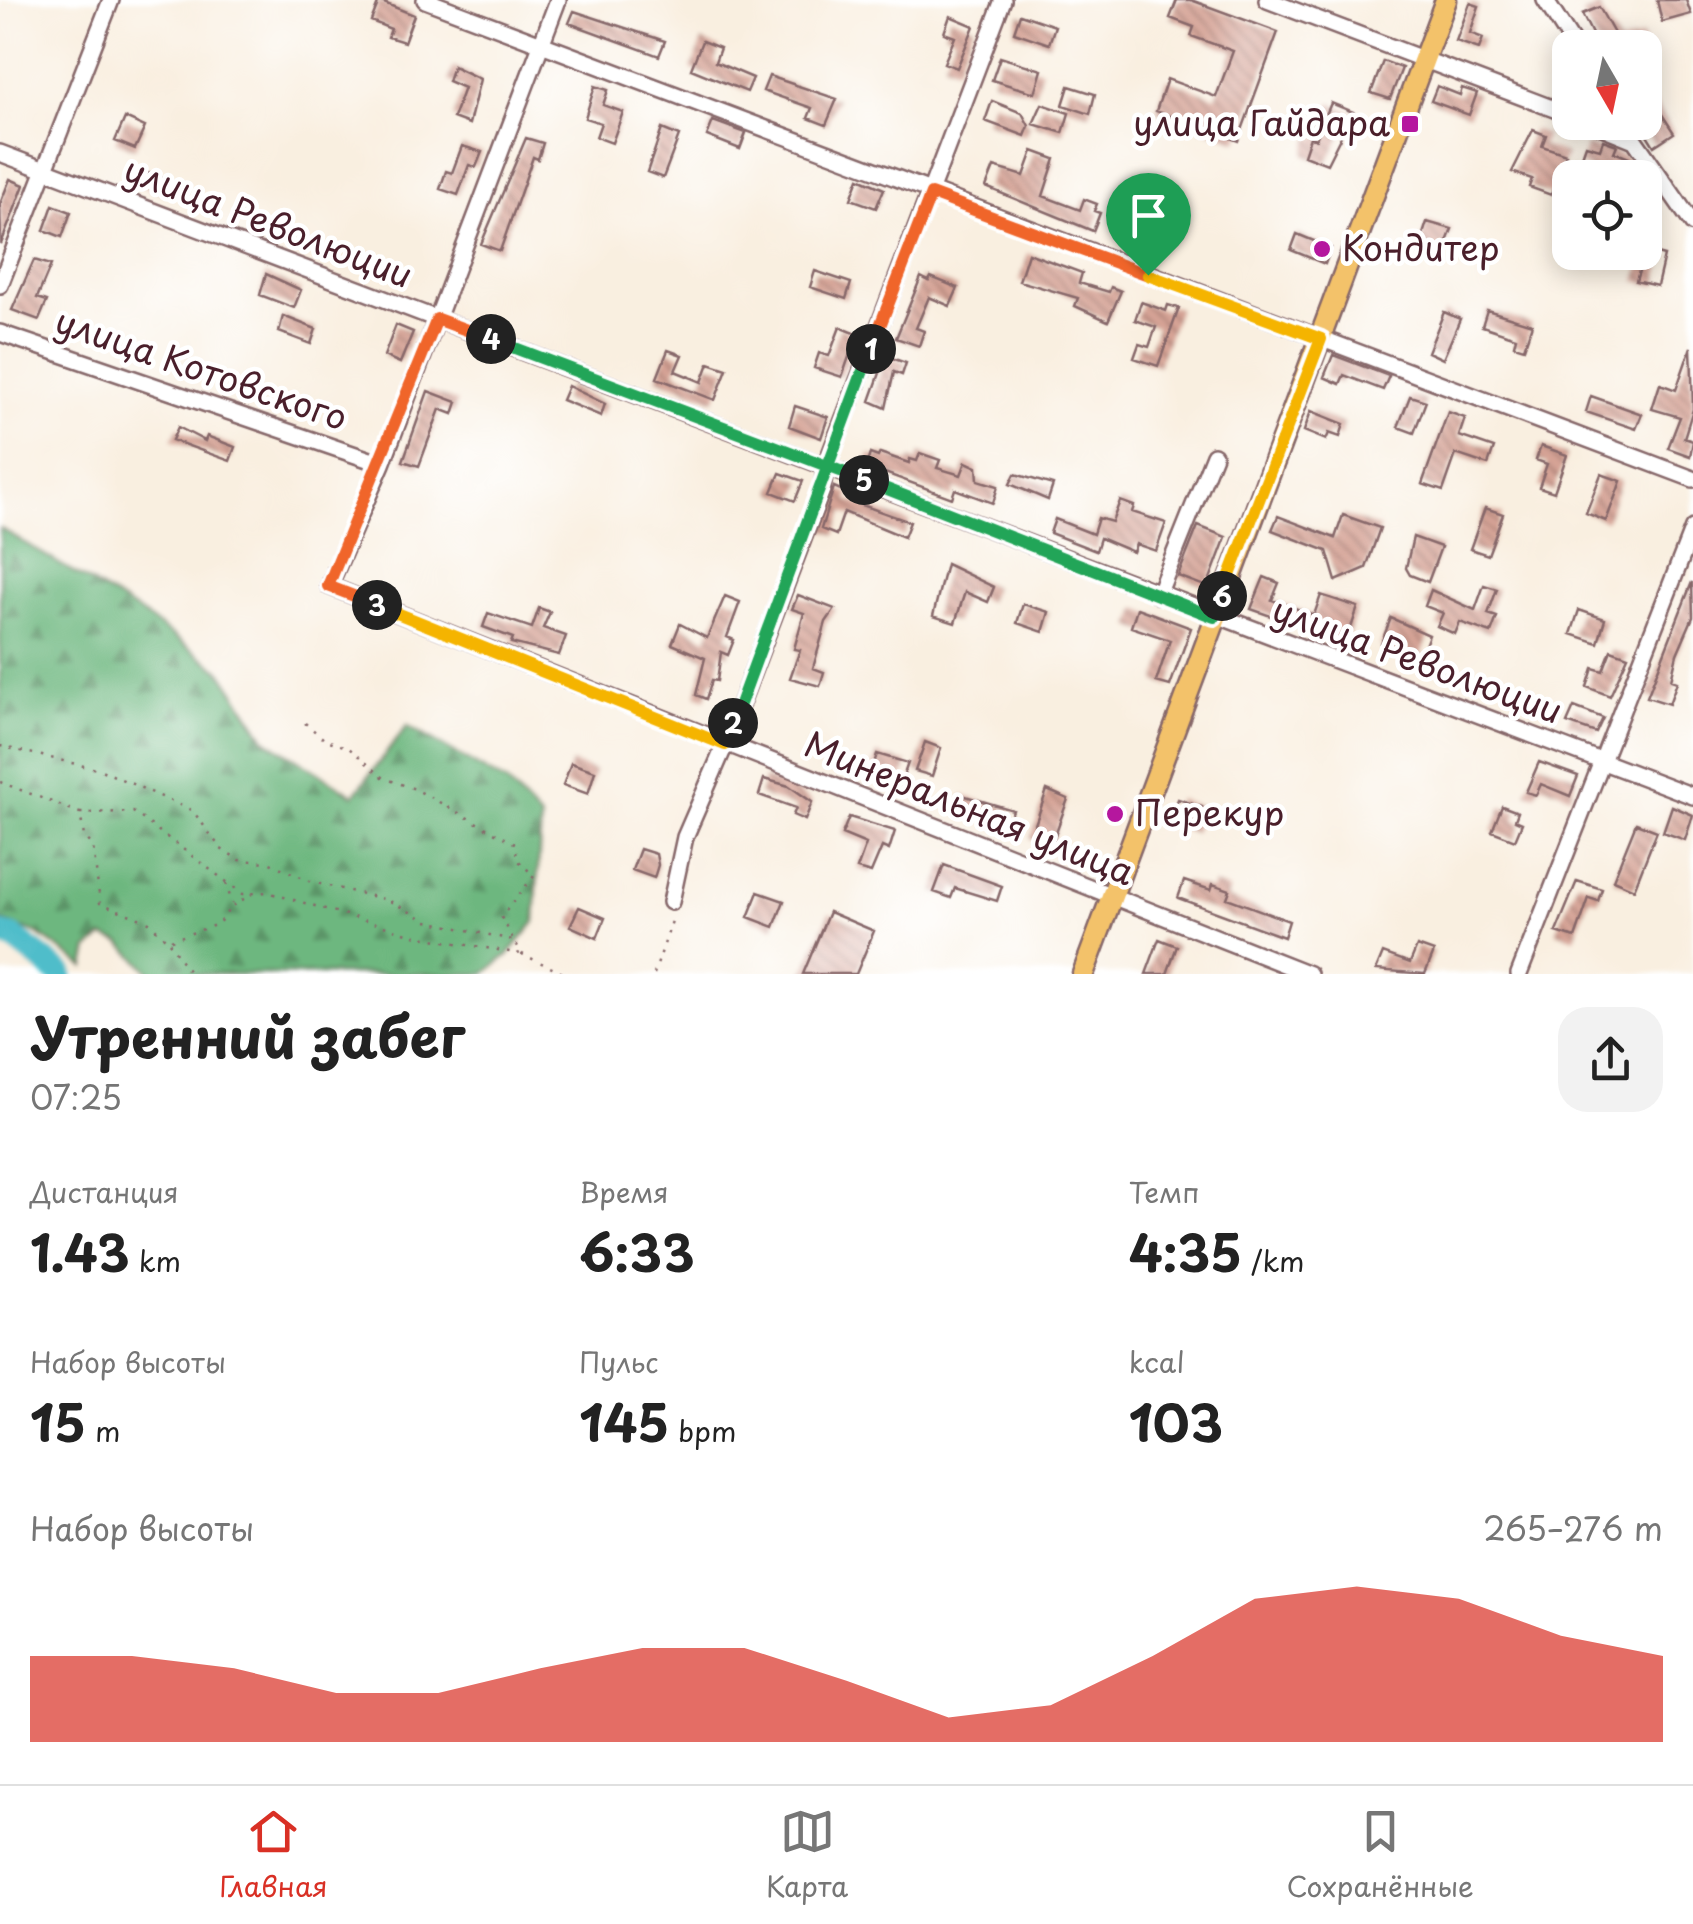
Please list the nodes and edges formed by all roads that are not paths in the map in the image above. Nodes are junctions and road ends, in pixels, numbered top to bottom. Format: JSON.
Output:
{"nodes":[{"id":1,"x":111,"y":0,"type":"edge"},
{"id":2,"x":425,"y":0,"type":"edge"},
{"id":3,"x":558,"y":0,"type":"edge"},
{"id":4,"x":1003,"y":0,"type":"edge"},
{"id":5,"x":1268,"y":0,"type":"edge"},
{"id":6,"x":1446,"y":0,"type":"edge"},
{"id":7,"x":1546,"y":0,"type":"edge"},
{"id":8,"x":1565,"y":30,"type":"edge"},
{"id":9,"x":542,"y":43,"type":"junction"},
{"id":10,"x":1423,"y":58,"type":"junction"},
{"id":11,"x":1552,"y":108,"type":"edge"},
{"id":12,"x":1633,"y":140,"type":"edge"},
{"id":13,"x":0,"y":153,"type":"edge"},
{"id":14,"x":45,"y":170,"type":"junction"},
{"id":15,"x":931,"y":194,"type":"junction"},
{"id":16,"x":1693,"y":224,"type":"edge"},
{"id":17,"x":0,"y":285,"type":"edge"},
{"id":18,"x":437,"y":319,"type":"junction"},
{"id":19,"x":0,"y":333,"type":"edge"},
{"id":20,"x":1321,"y":339,"type":"junction"},
{"id":21,"x":1214,"y":454,"type":"dead end"},
{"id":22,"x":382,"y":464,"type":"junction"},
{"id":23,"x":826,"y":465,"type":"junction"},
{"id":24,"x":1693,"y":479,"type":"edge"},
{"id":25,"x":1693,"y":528,"type":"edge"},
{"id":26,"x":1158,"y":595,"type":"junction"},
{"id":27,"x":1214,"y":617,"type":"junction"},
{"id":28,"x":725,"y":745,"type":"junction"},
{"id":29,"x":1603,"y":762,"type":"junction"},
{"id":30,"x":1693,"y":796,"type":"edge"},
{"id":31,"x":1112,"y":896,"type":"junction"},
{"id":32,"x":671,"y":902,"type":"road end"},
{"id":33,"x":1083,"y":974,"type":"edge"},
{"id":34,"x":1310,"y":974,"type":"edge"},
{"id":35,"x":1519,"y":974,"type":"edge"}],
"edges":[{"from":1,"to":14,"type":"street"},
{"from":2,"to":9,"type":"street"},
{"from":3,"to":9,"type":"street"},
{"from":4,"to":15,"type":"street"},
{"from":5,"to":10,"type":"street"},
{"from":6,"to":10,"type":"main road"},
{"from":7,"to":8,"type":"street"},
{"from":9,"to":15,"type":"street"},
{"from":9,"to":18,"type":"street"},
{"from":10,"to":11,"type":"street"},
{"from":10,"to":20,"type":"main road"},
{"from":12,"to":16,"type":"street"},
{"from":13,"to":14,"type":"street","name":"улица Революции"},
{"from":14,"to":17,"type":"street"},
{"from":14,"to":18,"type":"street","name":"улица Революции"},
{"from":15,"to":20,"type":"street"},
{"from":15,"to":23,"type":"street"},
{"from":18,"to":22,"type":"street"},
{"from":18,"to":23,"type":"street","name":"улица Революции"},
{"from":19,"to":22,"type":"street","name":"улица Котовского"},
{"from":20,"to":24,"type":"street"},
{"from":20,"to":27,"type":"main road"},
{"from":21,"to":26,"type":"street"},
{"from":22,"to":28,"type":"street","name":"Минеральная улица"},
{"from":23,"to":26,"type":"street","name":"улица Революции"},
{"from":23,"to":28,"type":"street"},
{"from":25,"to":29,"type":"street"},
{"from":26,"to":27,"type":"street","name":"улица Революции"},
{"from":27,"to":29,"type":"street","name":"улица Революции"},
{"from":27,"to":31,"type":"main road"},
{"from":28,"to":31,"type":"street","name":"Минеральная улица"},
{"from":28,"to":32,"type":"street"},
{"from":29,"to":30,"type":"street","name":"улица Революции"},
{"from":29,"to":35,"type":"street"},
{"from":31,"to":33,"type":"main road"},
{"from":31,"to":34,"type":"street","name":"Минеральная улица"}]}
